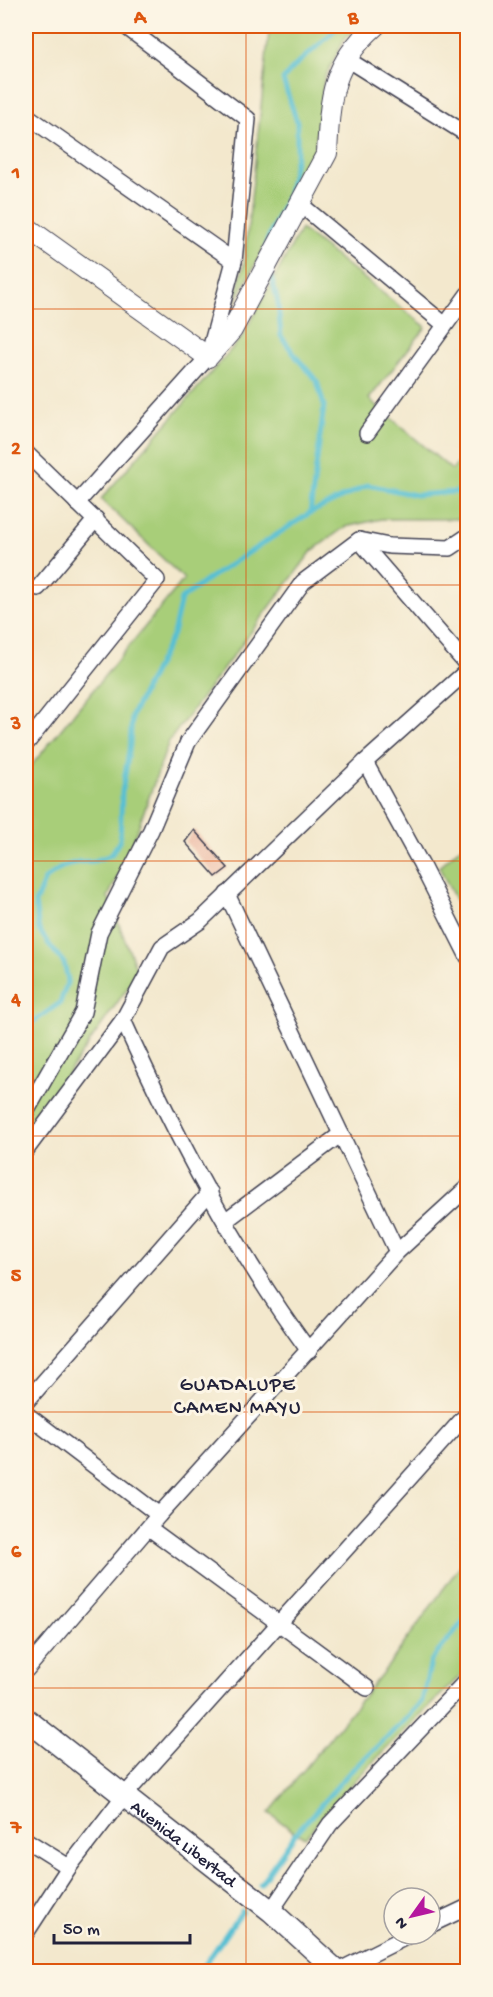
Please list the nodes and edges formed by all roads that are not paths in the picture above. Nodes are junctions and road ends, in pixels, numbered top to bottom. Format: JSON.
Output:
{"nodes":[{"id":1,"x":125,"y":26,"type":"edge"},
{"id":2,"x":375,"y":26,"type":"edge"},
{"id":3,"x":345,"y":58,"type":"junction"},
{"id":4,"x":26,"y":114,"type":"edge"},
{"id":5,"x":468,"y":135,"type":"edge"},
{"id":6,"x":300,"y":204,"type":"junction"},
{"id":7,"x":26,"y":227,"type":"edge"},
{"id":8,"x":234,"y":261,"type":"junction"},
{"id":9,"x":468,"y":294,"type":"edge"},
{"id":10,"x":445,"y":324,"type":"junction"},
{"id":11,"x":208,"y":357,"type":"junction"},
{"id":12,"x":367,"y":434,"type":"dead end"},
{"id":13,"x":26,"y":453,"type":"edge"},
{"id":14,"x":76,"y":503,"type":"junction"},
{"id":15,"x":96,"y":519,"type":"junction"},
{"id":16,"x":468,"y":536,"type":"edge"},
{"id":17,"x":359,"y":540,"type":"junction"},
{"id":18,"x":38,"y":588,"type":"dead end"},
{"id":19,"x":468,"y":668,"type":"edge"},
{"id":20,"x":26,"y":744,"type":"edge"},
{"id":21,"x":365,"y":762,"type":"junction"},
{"id":22,"x":227,"y":894,"type":"junction"},
{"id":23,"x":468,"y":957,"type":"edge"},
{"id":24,"x":123,"y":1020,"type":"junction"},
{"id":25,"x":26,"y":1112,"type":"edge"},
{"id":26,"x":341,"y":1134,"type":"junction"},
{"id":27,"x":26,"y":1150,"type":"edge"},
{"id":28,"x":466,"y":1191,"type":"edge"},
{"id":29,"x":210,"y":1192,"type":"junction"},
{"id":30,"x":225,"y":1221,"type":"junction"},
{"id":31,"x":397,"y":1252,"type":"junction"},
{"id":32,"x":309,"y":1351,"type":"junction"},
{"id":33,"x":26,"y":1402,"type":"edge"},
{"id":34,"x":468,"y":1413,"type":"edge"},
{"id":35,"x":26,"y":1414,"type":"edge"},
{"id":36,"x":159,"y":1515,"type":"junction"},
{"id":37,"x":149,"y":1528,"type":"junction"},
{"id":38,"x":279,"y":1624,"type":"junction"},
{"id":39,"x":26,"y":1670,"type":"edge"},
{"id":40,"x":468,"y":1679,"type":"edge"},
{"id":41,"x":367,"y":1688,"type":"dead end"},
{"id":42,"x":26,"y":1719,"type":"edge"},
{"id":43,"x":123,"y":1797,"type":"junction"},
{"id":44,"x":26,"y":1840,"type":"edge"},
{"id":45,"x":69,"y":1867,"type":"junction"},
{"id":46,"x":468,"y":1907,"type":"edge"},
{"id":47,"x":271,"y":1911,"type":"junction"},
{"id":48,"x":442,"y":1919,"type":"edge"},
{"id":49,"x":26,"y":1933,"type":"edge"},
{"id":50,"x":388,"y":1946,"type":"edge"},
{"id":51,"x":337,"y":1971,"type":"edge"}],
"edges":[{"from":1,"to":8,"type":"street"},
{"from":2,"to":3,"type":"street"},
{"from":3,"to":5,"type":"street"},
{"from":3,"to":6,"type":"street"},
{"from":4,"to":8,"type":"street"},
{"from":6,"to":10,"type":"street"},
{"from":6,"to":11,"type":"street"},
{"from":7,"to":11,"type":"street"},
{"from":8,"to":11,"type":"street"},
{"from":9,"to":10,"type":"street"},
{"from":10,"to":12,"type":"street"},
{"from":11,"to":14,"type":"street"},
{"from":13,"to":14,"type":"street"},
{"from":14,"to":15,"type":"street"},
{"from":15,"to":18,"type":"street"},
{"from":15,"to":20,"type":"street"},
{"from":16,"to":17,"type":"street"},
{"from":17,"to":19,"type":"street"},
{"from":17,"to":25,"type":"street"},
{"from":19,"to":21,"type":"street"},
{"from":21,"to":22,"type":"street"},
{"from":21,"to":23,"type":"street"},
{"from":22,"to":24,"type":"street"},
{"from":22,"to":26,"type":"street"},
{"from":24,"to":27,"type":"street"},
{"from":24,"to":29,"type":"street"},
{"from":26,"to":30,"type":"street"},
{"from":26,"to":31,"type":"street"},
{"from":28,"to":31,"type":"street"},
{"from":29,"to":30,"type":"street"},
{"from":29,"to":33,"type":"street"},
{"from":30,"to":32,"type":"street"},
{"from":31,"to":32,"type":"street"},
{"from":32,"to":36,"type":"street"},
{"from":34,"to":38,"type":"street"},
{"from":35,"to":36,"type":"street"},
{"from":36,"to":37,"type":"street"},
{"from":37,"to":38,"type":"street"},
{"from":37,"to":39,"type":"street"},
{"from":38,"to":41,"type":"street"},
{"from":38,"to":43,"type":"street"},
{"from":40,"to":47,"type":"street"},
{"from":42,"to":43,"type":"main road","name":"Avenida Libertad"},
{"from":43,"to":45,"type":"street"},
{"from":43,"to":47,"type":"main road","name":"Avenida Libertad"},
{"from":44,"to":45,"type":"street"},
{"from":45,"to":49,"type":"street"},
{"from":46,"to":48,"type":"street"},
{"from":47,"to":51,"type":"main road","name":"Avenida Libertad"},
{"from":50,"to":51,"type":"street"}]}
